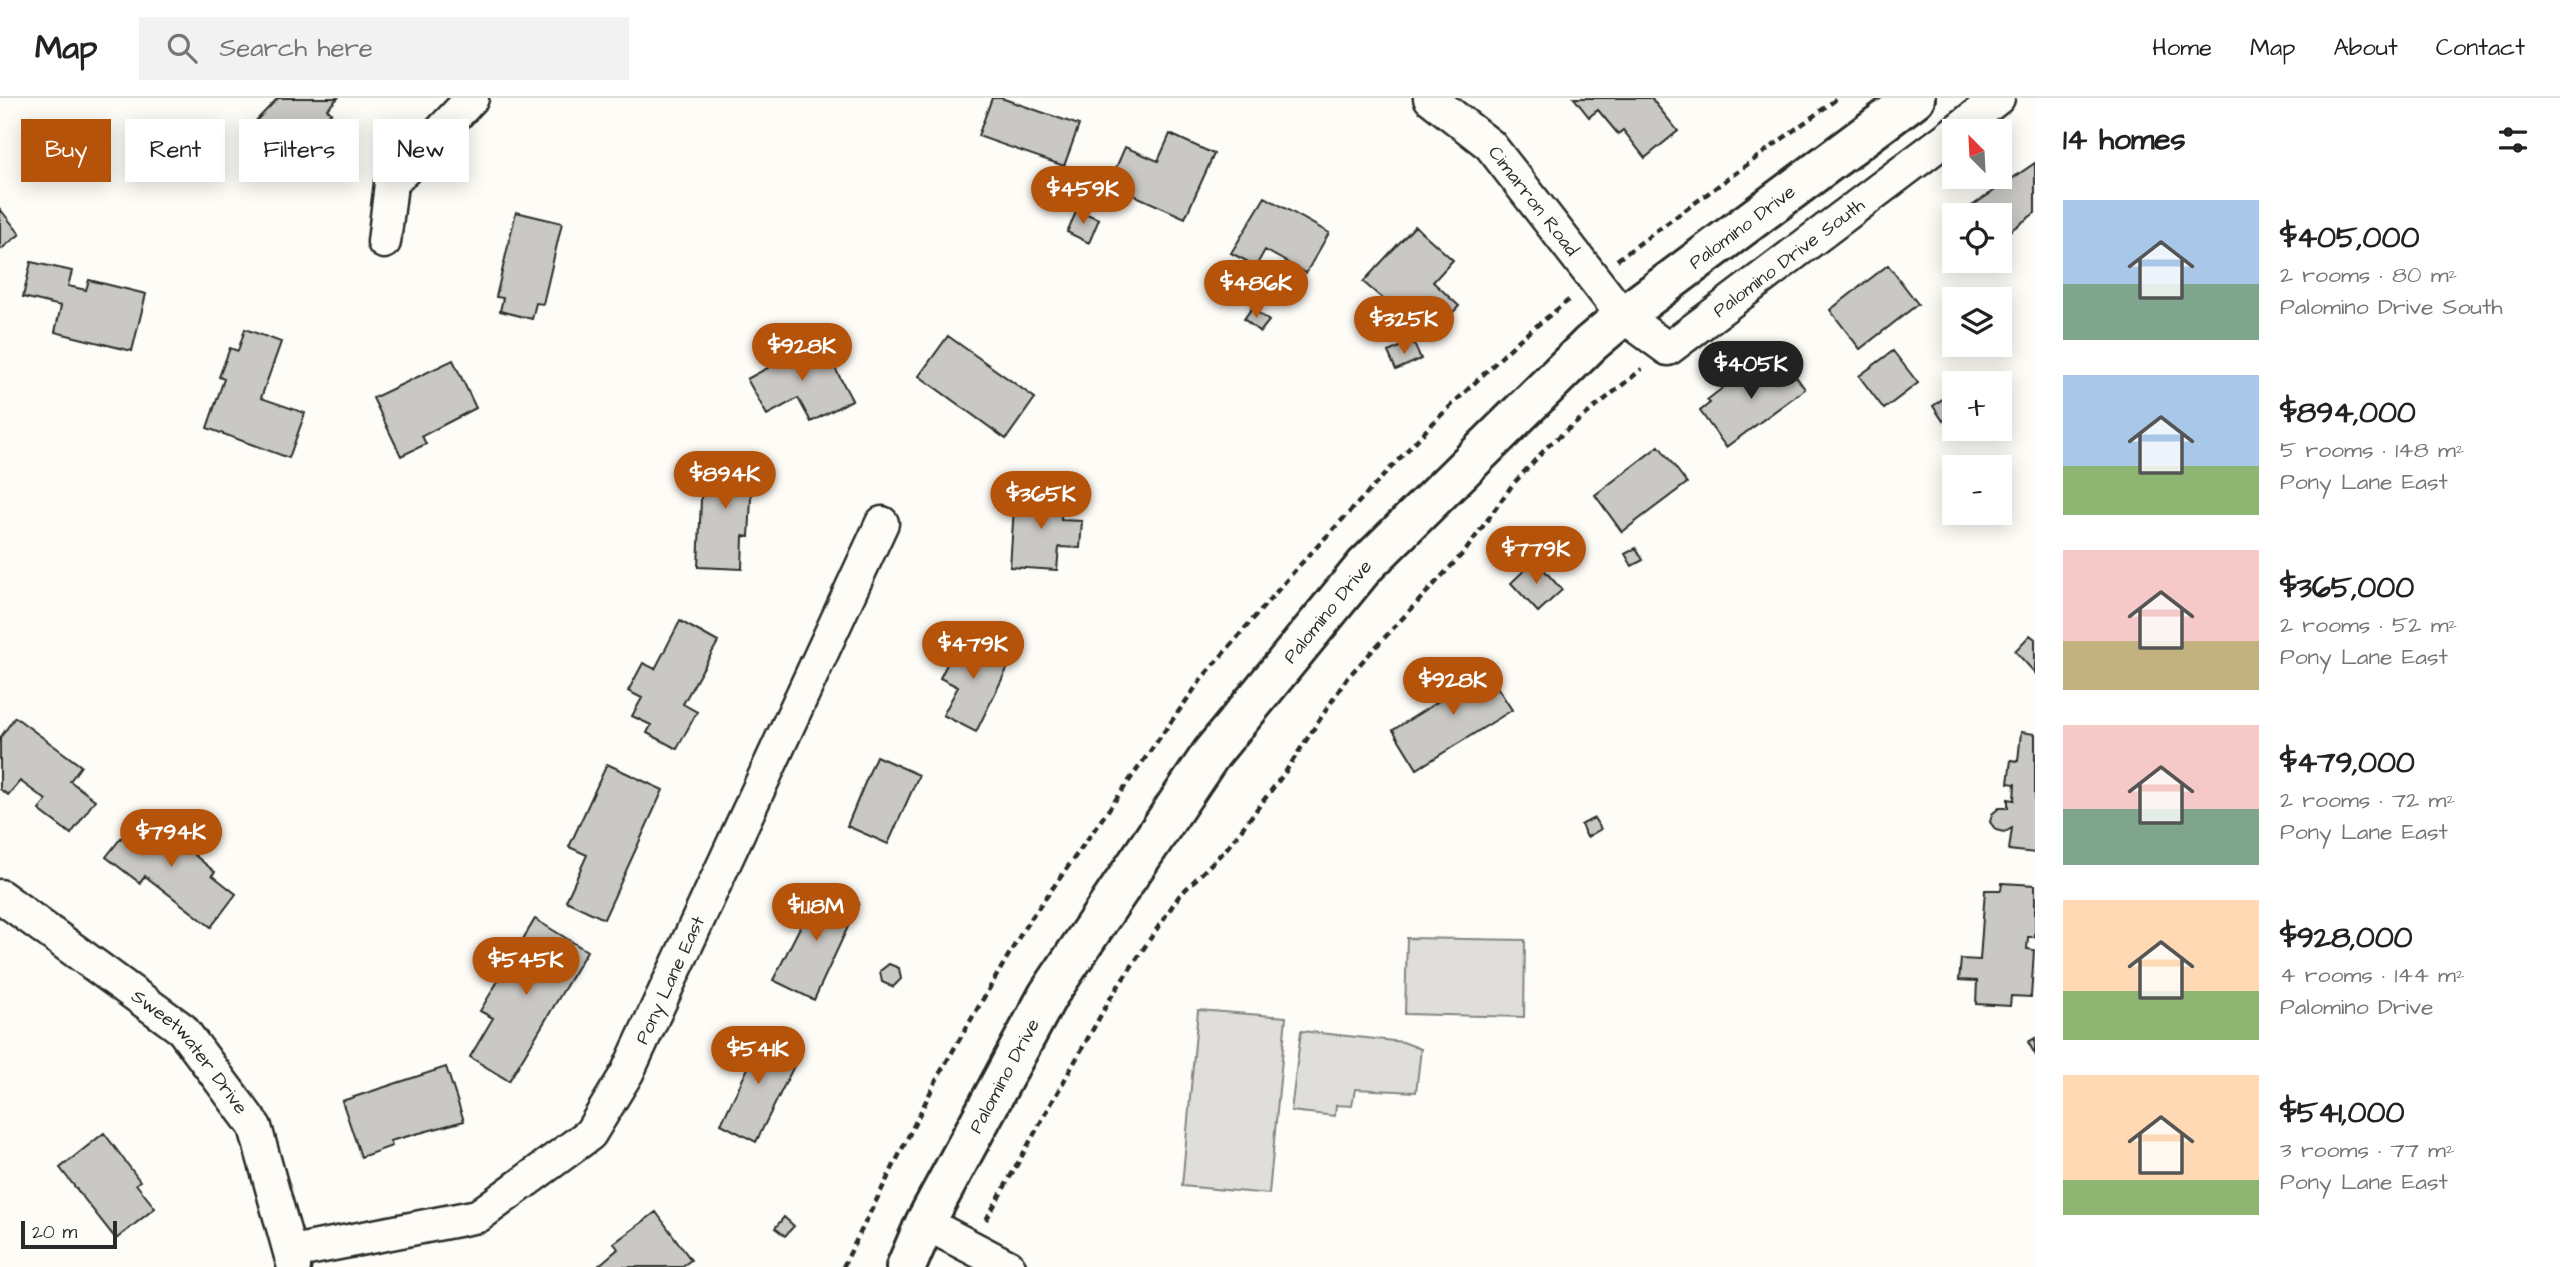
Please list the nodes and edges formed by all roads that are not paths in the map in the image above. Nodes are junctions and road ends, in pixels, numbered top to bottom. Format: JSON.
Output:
{"nodes":[{"id":1,"x":472,"y":98,"type":"edge"},
{"id":2,"x":1430,"y":98,"type":"edge"},
{"id":3,"x":1914,"y":98,"type":"edge"},
{"id":4,"x":1998,"y":98,"type":"edge"},
{"id":5,"x":1971,"y":119,"type":"edge"},
{"id":6,"x":1942,"y":142,"type":"edge"},
{"id":7,"x":384,"y":242,"type":"dead end"},
{"id":8,"x":1623,"y":316,"type":"junction"},
{"id":9,"x":882,"y":523,"type":"dead end"},
{"id":10,"x":0,"y":895,"type":"edge"},
{"id":11,"x":925,"y":1223,"type":"junction"},
{"id":12,"x":293,"y":1260,"type":"edge"},
{"id":13,"x":906,"y":1267,"type":"edge"},
{"id":14,"x":1009,"y":1267,"type":"edge"}],
"edges":[{"from":1,"to":7,"type":"street"},
{"from":2,"to":8,"type":"street","name":"Cimarron Road"},
{"from":3,"to":8,"type":"street","name":"Palomino Drive"},
{"from":4,"to":5,"type":"street","name":"Palomino Drive South"},
{"from":6,"to":8,"type":"street","name":"Palomino Drive South"},
{"from":8,"to":11,"type":"street","name":"Palomino Drive"},
{"from":9,"to":12,"type":"street","name":"Pony Lane East"},
{"from":10,"to":12,"type":"street","name":"Sweetwater Drive"},
{"from":11,"to":13,"type":"street","name":"Palomino Drive"},
{"from":11,"to":14,"type":"street"}]}
